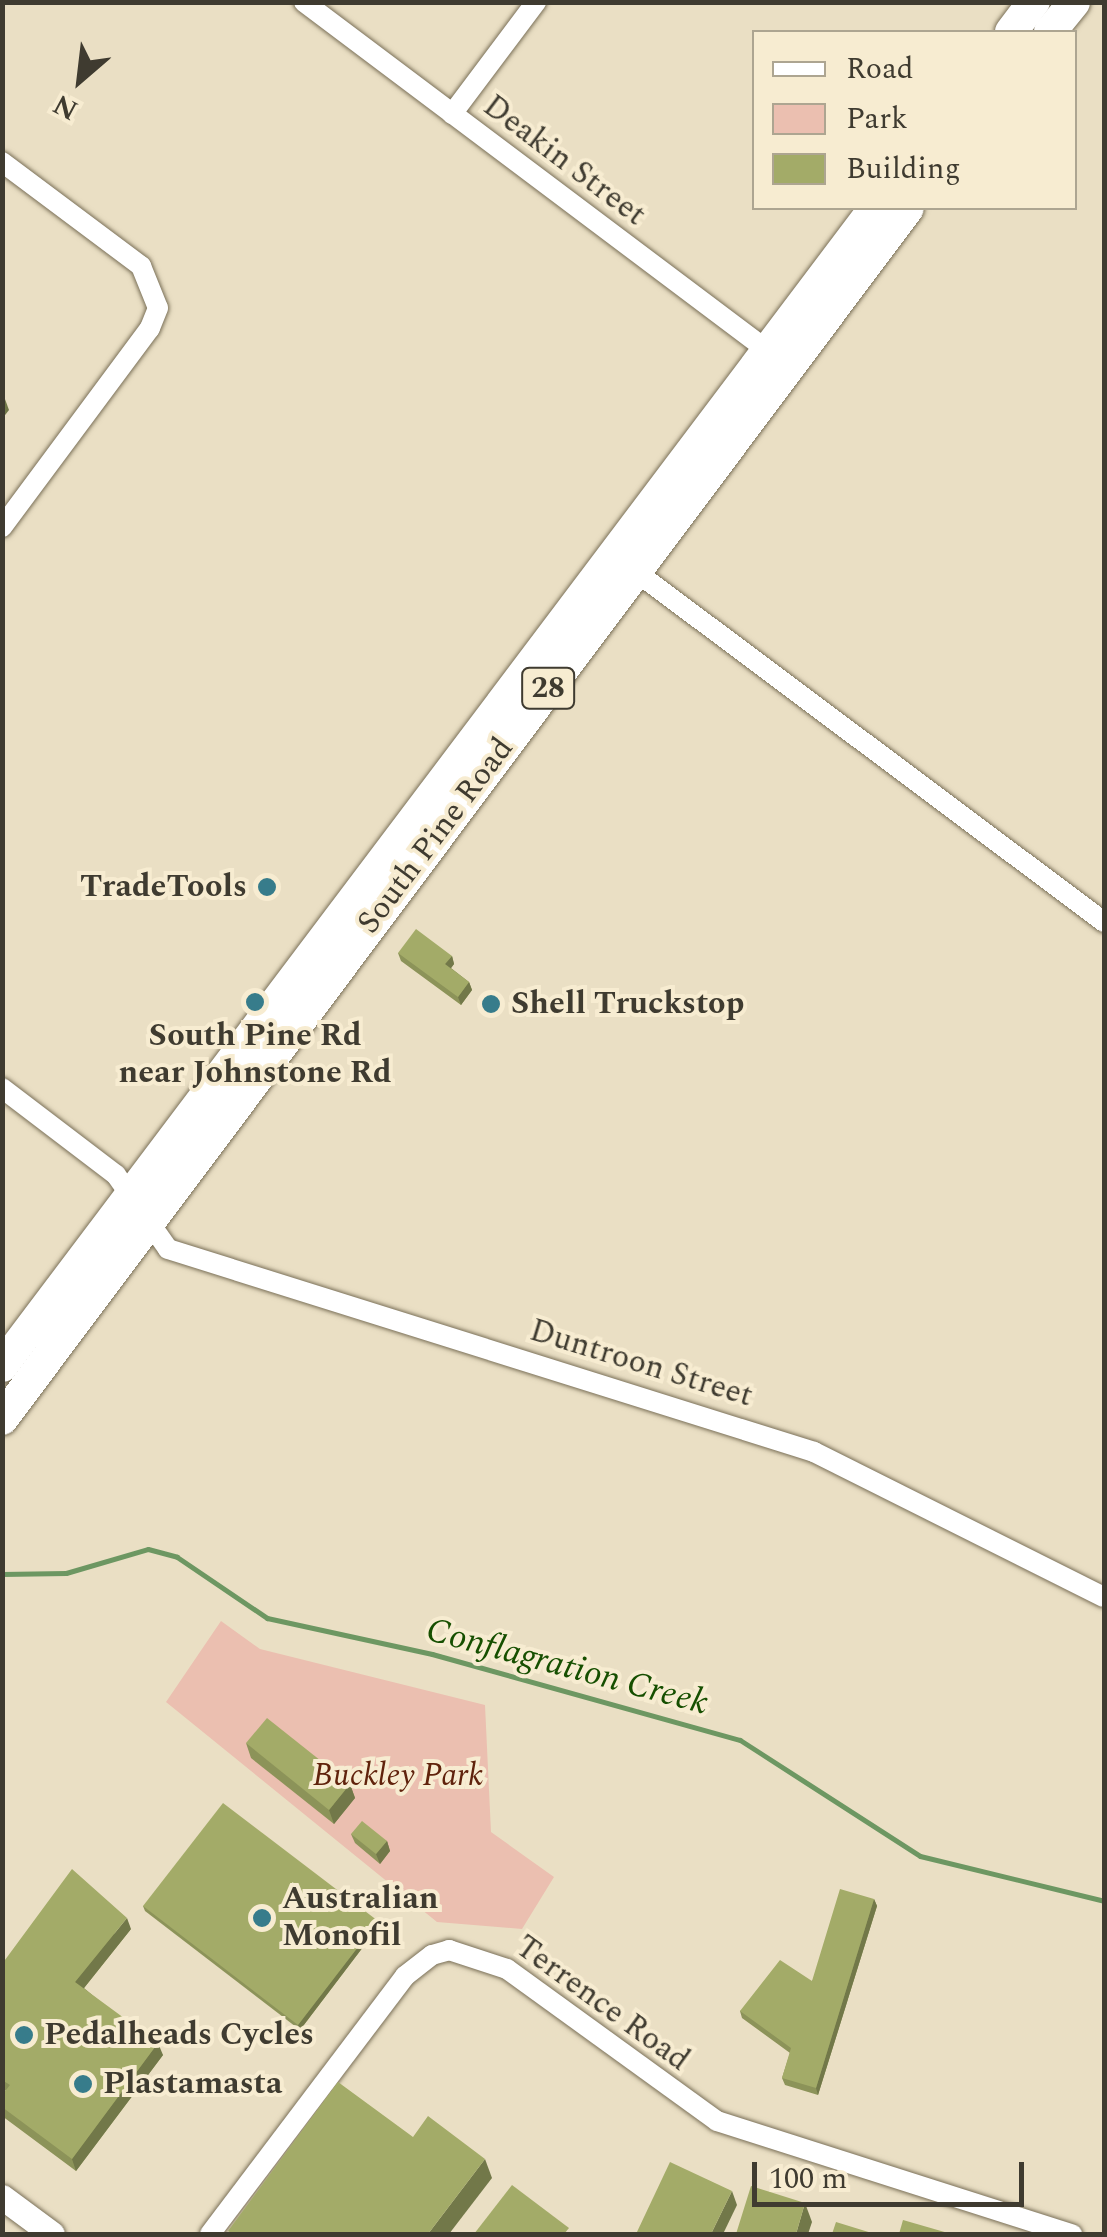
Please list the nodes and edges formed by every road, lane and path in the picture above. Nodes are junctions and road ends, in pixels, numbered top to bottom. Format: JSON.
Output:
{"nodes":[{"id":1,"x":304,"y":2,"type":"edge"},
{"id":2,"x":536,"y":2,"type":"edge"},
{"id":3,"x":1034,"y":2,"type":"edge"},
{"id":4,"x":1013,"y":30,"type":"edge"},
{"id":5,"x":452,"y":114,"type":"junction"},
{"id":6,"x":2,"y":162,"type":"edge"},
{"id":7,"x":874,"y":210,"type":"edge"},
{"id":8,"x":906,"y":210,"type":"edge"},
{"id":9,"x":778,"y":358,"type":"junction"},
{"id":10,"x":2,"y":527,"type":"edge"},
{"id":11,"x":624,"y":564,"type":"junction"},
{"id":12,"x":1104,"y":922,"type":"edge"},
{"id":13,"x":2,"y":1088,"type":"edge"},
{"id":14,"x":132,"y":1195,"type":"junction"},
{"id":15,"x":150,"y":1224,"type":"junction"},
{"id":16,"x":2,"y":1366,"type":"edge"},
{"id":17,"x":2,"y":1419,"type":"edge"},
{"id":18,"x":1104,"y":1597,"type":"edge"},
{"id":19,"x":2,"y":2198,"type":"edge"},
{"id":20,"x":52,"y":2234,"type":"edge"},
{"id":21,"x":210,"y":2234,"type":"edge"},
{"id":22,"x":1072,"y":2234,"type":"edge"}],
"edges":[{"from":1,"to":5,"type":"street","name":"Deakin Street"},
{"from":2,"to":5,"type":"street"},
{"from":3,"to":4,"type":"highway"},
{"from":5,"to":9,"type":"street","name":"Deakin Street"},
{"from":6,"to":10,"type":"street"},
{"from":7,"to":9,"type":"highway","name":"South Pine Road","number":"28"},
{"from":8,"to":9,"type":"highway","name":"South Pine Road","number":"28"},
{"from":9,"to":11,"type":"highway","name":"South Pine Road","number":"28"},
{"from":11,"to":12,"type":"street"},
{"from":11,"to":14,"type":"highway","name":"South Pine Road","number":"28"},
{"from":11,"to":15,"type":"highway","name":"South Pine Road","number":"28"},
{"from":13,"to":14,"type":"street","name":"Duntroon Street"},
{"from":14,"to":15,"type":"street","name":"Duntroon Street"},
{"from":14,"to":16,"type":"highway","name":"South Pine Road","number":"28"},
{"from":15,"to":17,"type":"highway","name":"South Pine Road","number":"28"},
{"from":15,"to":18,"type":"street","name":"Duntroon Street"},
{"from":19,"to":20,"type":"street"},
{"from":21,"to":22,"type":"street","name":"Terrence Road"}]}
